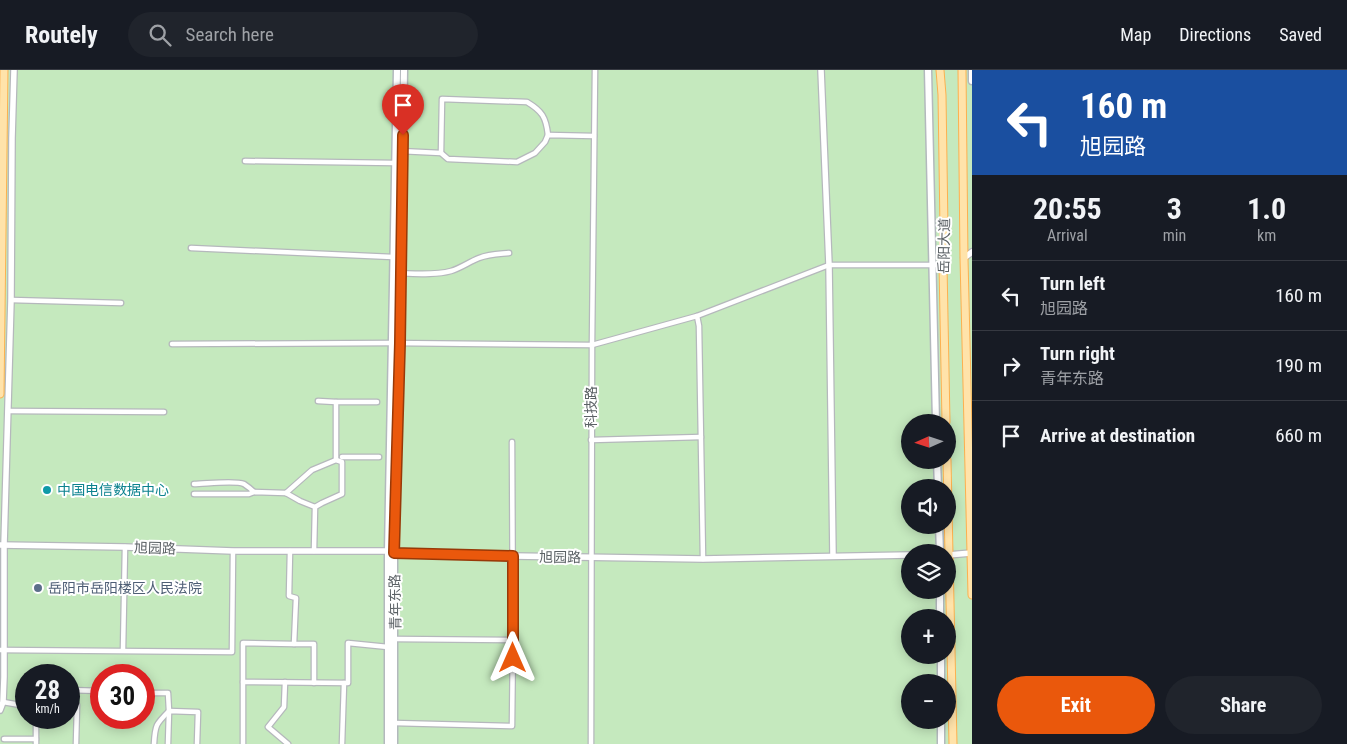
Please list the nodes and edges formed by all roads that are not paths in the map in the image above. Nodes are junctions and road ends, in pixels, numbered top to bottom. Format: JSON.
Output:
{"nodes":[{"id":1,"x":4,"y":70,"type":"edge"},
{"id":2,"x":14,"y":70,"type":"edge"},
{"id":3,"x":397,"y":70,"type":"edge"},
{"id":4,"x":404,"y":70,"type":"edge"},
{"id":5,"x":595,"y":70,"type":"edge"},
{"id":6,"x":821,"y":70,"type":"edge"},
{"id":7,"x":928,"y":70,"type":"edge"},
{"id":8,"x":940,"y":70,"type":"edge"},
{"id":9,"x":962,"y":70,"type":"edge"},
{"id":10,"x":972,"y":70,"type":"edge"},
{"id":11,"x":972,"y":81,"type":"edge"},
{"id":12,"x":548,"y":135,"type":"junction"},
{"id":13,"x":594,"y":136,"type":"junction"},
{"id":14,"x":399,"y":151,"type":"junction"},
{"id":15,"x":441,"y":153,"type":"junction"},
{"id":16,"x":245,"y":161,"type":"dead end"},
{"id":17,"x":395,"y":163,"type":"junction"},
{"id":18,"x":190,"y":248,"type":"dead end"},
{"id":19,"x":972,"y":252,"type":"edge"},
{"id":20,"x":509,"y":253,"type":"dead end"},
{"id":21,"x":393,"y":256,"type":"junction"},
{"id":22,"x":964,"y":258,"type":"junction"},
{"id":23,"x":828,"y":265,"type":"junction"},
{"id":24,"x":932,"y":265,"type":"junction"},
{"id":25,"x":943,"y":265,"type":"junction"},
{"id":26,"x":393,"y":273,"type":"junction"},
{"id":27,"x":400,"y":273,"type":"junction"},
{"id":28,"x":11,"y":300,"type":"junction"},
{"id":29,"x":121,"y":302,"type":"dead end"},
{"id":30,"x":697,"y":316,"type":"junction"},
{"id":31,"x":392,"y":343,"type":"junction"},
{"id":32,"x":400,"y":343,"type":"junction"},
{"id":33,"x":172,"y":344,"type":"dead end"},
{"id":34,"x":592,"y":345,"type":"junction"},
{"id":35,"x":0,"y":394,"type":"edge"},
{"id":36,"x":318,"y":401,"type":"dead end"},
{"id":37,"x":336,"y":402,"type":"junction"},
{"id":38,"x":377,"y":402,"type":"dead end"},
{"id":39,"x":8,"y":411,"type":"junction"},
{"id":40,"x":164,"y":412,"type":"dead end"},
{"id":41,"x":936,"y":414,"type":"edge"},
{"id":42,"x":946,"y":414,"type":"edge"},
{"id":43,"x":701,"y":437,"type":"junction"},
{"id":44,"x":591,"y":440,"type":"junction"},
{"id":45,"x":512,"y":442,"type":"dead end"},
{"id":46,"x":379,"y":457,"type":"dead end"},
{"id":47,"x":336,"y":458,"type":"junction"},
{"id":48,"x":342,"y":459,"type":"junction"},
{"id":49,"x":947,"y":469,"type":"edge"},
{"id":50,"x":194,"y":484,"type":"dead end"},
{"id":51,"x":203,"y":484,"type":"junction"},
{"id":52,"x":254,"y":492,"type":"junction"},
{"id":53,"x":286,"y":493,"type":"junction"},
{"id":54,"x":194,"y":494,"type":"dead end"},
{"id":55,"x":203,"y":494,"type":"junction"},
{"id":56,"x":315,"y":507,"type":"junction"},
{"id":57,"x":949,"y":544,"type":"edge"},
{"id":58,"x":2,"y":545,"type":"edge"},
{"id":59,"x":125,"y":547,"type":"junction"},
{"id":60,"x":290,"y":550,"type":"junction"},
{"id":61,"x":233,"y":551,"type":"junction"},
{"id":62,"x":314,"y":551,"type":"junction"},
{"id":63,"x":391,"y":552,"type":"junction"},
{"id":64,"x":971,"y":553,"type":"edge"},
{"id":65,"x":956,"y":554,"type":"edge"},
{"id":66,"x":513,"y":556,"type":"junction"},
{"id":67,"x":833,"y":556,"type":"junction"},
{"id":68,"x":901,"y":556,"type":"edge"},
{"id":69,"x":591,"y":558,"type":"junction"},
{"id":70,"x":703,"y":559,"type":"junction"},
{"id":71,"x":972,"y":595,"type":"edge"},
{"id":72,"x":950,"y":599,"type":"edge"},
{"id":73,"x":395,"y":639,"type":"junction"},
{"id":74,"x":513,"y":640,"type":"junction"},
{"id":75,"x":294,"y":644,"type":"junction"},
{"id":76,"x":388,"y":647,"type":"junction"},
{"id":77,"x":2,"y":650,"type":"edge"},
{"id":78,"x":123,"y":650,"type":"junction"},
{"id":79,"x":243,"y":682,"type":"junction"},
{"id":80,"x":285,"y":682,"type":"junction"},
{"id":81,"x":314,"y":683,"type":"junction"},
{"id":82,"x":344,"y":683,"type":"junction"},
{"id":83,"x":155,"y":693,"type":"edge"},
{"id":84,"x":3,"y":702,"type":"junction"},
{"id":85,"x":15,"y":704,"type":"edge"},
{"id":86,"x":0,"y":710,"type":"edge"},
{"id":87,"x":169,"y":711,"type":"junction"},
{"id":88,"x":394,"y":723,"type":"junction"},
{"id":89,"x":76,"y":729,"type":"edge"},
{"id":90,"x":941,"y":729,"type":"edge"},
{"id":91,"x":4,"y":739,"type":"dead end"},
{"id":92,"x":36,"y":741,"type":"edge"},
{"id":93,"x":76,"y":744,"type":"edge"},
{"id":94,"x":154,"y":744,"type":"edge"},
{"id":95,"x":168,"y":744,"type":"edge"},
{"id":96,"x":197,"y":744,"type":"edge"},
{"id":97,"x":243,"y":744,"type":"edge"},
{"id":98,"x":288,"y":744,"type":"edge"},
{"id":99,"x":342,"y":744,"type":"edge"},
{"id":100,"x":388,"y":744,"type":"edge"},
{"id":101,"x":394,"y":744,"type":"edge"},
{"id":102,"x":591,"y":744,"type":"edge"},
{"id":103,"x":941,"y":744,"type":"edge"},
{"id":104,"x":953,"y":744,"type":"edge"}],
"edges":[{"from":1,"to":35,"type":"main road"},
{"from":2,"to":28,"type":"street"},
{"from":3,"to":14,"type":"main road","name":"青年东路"},
{"from":4,"to":14,"type":"main road","name":"青年东路"},
{"from":5,"to":13,"type":"street","name":"科技路"},
{"from":6,"to":23,"type":"street"},
{"from":7,"to":24,"type":"main road"},
{"from":8,"to":25,"type":"main road","name":"岳阳大道"},
{"from":9,"to":22,"type":"main road","name":"岳阳大道"},
{"from":10,"to":11,"type":"main road"},
{"from":12,"to":13,"type":"street"},
{"from":12,"to":15,"type":"street"},
{"from":12,"to":15,"type":"street"},
{"from":13,"to":34,"type":"street","name":"科技路"},
{"from":14,"to":15,"type":"street"},
{"from":14,"to":17,"type":"main road","name":"青年东路"},
{"from":14,"to":27,"type":"main road","name":"青年东路"},
{"from":16,"to":17,"type":"street"},
{"from":17,"to":21,"type":"main road","name":"青年东路"},
{"from":18,"to":21,"type":"street"},
{"from":19,"to":22,"type":"street"},
{"from":20,"to":27,"type":"street"},
{"from":21,"to":26,"type":"main road","name":"青年东路"},
{"from":22,"to":64,"type":"main road","name":"岳阳大道"},
{"from":23,"to":24,"type":"street"},
{"from":23,"to":30,"type":"street"},
{"from":23,"to":67,"type":"street"},
{"from":24,"to":25,"type":"street"},
{"from":24,"to":41,"type":"main road"},
{"from":25,"to":42,"type":"main road","name":"岳阳大道"},
{"from":26,"to":27,"type":"street"},
{"from":26,"to":31,"type":"main road","name":"青年东路"},
{"from":27,"to":32,"type":"main road","name":"青年东路"},
{"from":28,"to":29,"type":"street"},
{"from":28,"to":39,"type":"street"},
{"from":30,"to":34,"type":"street"},
{"from":30,"to":43,"type":"street"},
{"from":31,"to":32,"type":"street"},
{"from":31,"to":33,"type":"street"},
{"from":31,"to":63,"type":"main road","name":"青年东路"},
{"from":32,"to":34,"type":"street"},
{"from":32,"to":63,"type":"main road","name":"青年东路"},
{"from":34,"to":44,"type":"street","name":"科技路"},
{"from":36,"to":37,"type":"street"},
{"from":37,"to":38,"type":"street"},
{"from":37,"to":47,"type":"street"},
{"from":39,"to":40,"type":"street"},
{"from":39,"to":58,"type":"street"},
{"from":43,"to":44,"type":"street"},
{"from":43,"to":70,"type":"street"},
{"from":44,"to":69,"type":"street","name":"科技路"},
{"from":45,"to":66,"type":"street"},
{"from":46,"to":48,"type":"street"},
{"from":47,"to":48,"type":"street"},
{"from":47,"to":53,"type":"street"},
{"from":48,"to":56,"type":"street"},
{"from":49,"to":57,"type":"main road"},
{"from":50,"to":51,"type":"street"},
{"from":51,"to":52,"type":"street"},
{"from":51,"to":55,"type":"street"},
{"from":52,"to":53,"type":"street"},
{"from":52,"to":55,"type":"street"},
{"from":53,"to":56,"type":"street"},
{"from":54,"to":55,"type":"street"},
{"from":56,"to":62,"type":"street"},
{"from":58,"to":59,"type":"street","name":"旭园路"},
{"from":58,"to":77,"type":"street"},
{"from":59,"to":61,"type":"street","name":"旭园路"},
{"from":59,"to":78,"type":"street"},
{"from":60,"to":61,"type":"street","name":"旭园路"},
{"from":60,"to":62,"type":"street","name":"旭园路"},
{"from":60,"to":75,"type":"street"},
{"from":61,"to":78,"type":"street"},
{"from":62,"to":63,"type":"street","name":"旭园路"},
{"from":63,"to":66,"type":"street","name":"旭园路"},
{"from":63,"to":73,"type":"main road","name":"青年东路"},
{"from":63,"to":76,"type":"main road","name":"青年东路"},
{"from":64,"to":65,"type":"street"},
{"from":64,"to":71,"type":"main road","name":"岳阳大道"},
{"from":66,"to":69,"type":"street","name":"旭园路"},
{"from":66,"to":74,"type":"street"},
{"from":67,"to":68,"type":"street","name":"旭园路"},
{"from":67,"to":70,"type":"street","name":"旭园路"},
{"from":69,"to":70,"type":"street","name":"旭园路"},
{"from":69,"to":102,"type":"street","name":"科技路"},
{"from":72,"to":104,"type":"main road"},
{"from":73,"to":74,"type":"street"},
{"from":73,"to":88,"type":"main road","name":"青年东路"},
{"from":74,"to":88,"type":"street"},
{"from":75,"to":79,"type":"street"},
{"from":75,"to":81,"type":"street"},
{"from":76,"to":82,"type":"street"},
{"from":76,"to":100,"type":"main road","name":"青年东路"},
{"from":77,"to":78,"type":"street"},
{"from":77,"to":84,"type":"street"},
{"from":79,"to":80,"type":"street"},
{"from":79,"to":97,"type":"street"},
{"from":80,"to":81,"type":"street"},
{"from":80,"to":98,"type":"street"},
{"from":81,"to":82,"type":"street"},
{"from":82,"to":99,"type":"street"},
{"from":83,"to":87,"type":"street"},
{"from":84,"to":85,"type":"street"},
{"from":84,"to":86,"type":"street"},
{"from":87,"to":94,"type":"street"},
{"from":87,"to":95,"type":"street"},
{"from":87,"to":96,"type":"street"},
{"from":88,"to":101,"type":"main road","name":"青年东路"},
{"from":89,"to":93,"type":"street"},
{"from":90,"to":103,"type":"main road"},
{"from":91,"to":92,"type":"street"}]}
